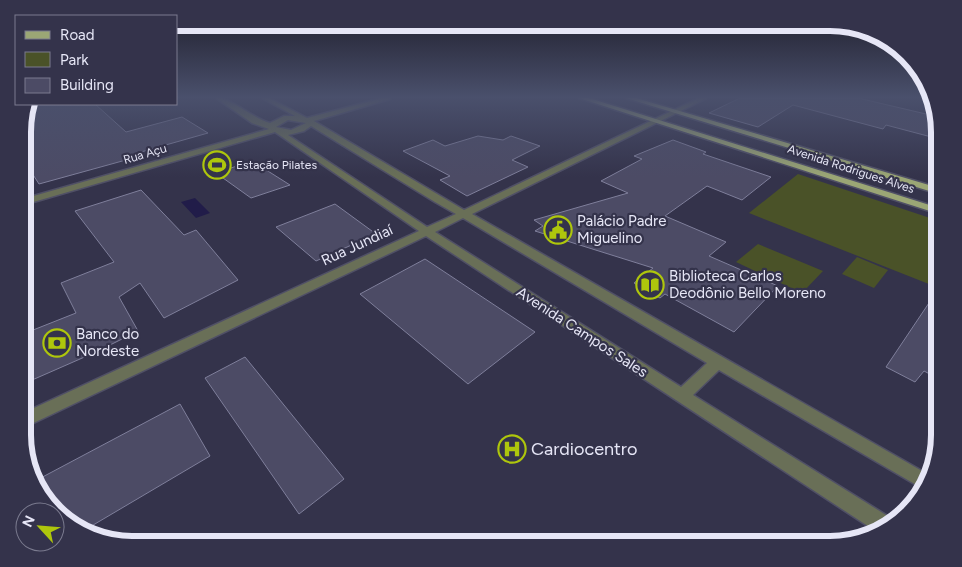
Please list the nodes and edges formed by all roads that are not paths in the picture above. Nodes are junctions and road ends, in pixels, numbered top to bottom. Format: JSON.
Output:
{"nodes":[{"id":1,"x":265,"y":124,"type":"edge"},
{"id":2,"x":276,"y":124,"type":"edge"},
{"id":3,"x":305,"y":124,"type":"edge"},
{"id":4,"x":314,"y":124,"type":"edge"},
{"id":5,"x":647,"y":124,"type":"edge"},
{"id":6,"x":670,"y":124,"type":"edge"},
{"id":7,"x":719,"y":124,"type":"edge"},
{"id":8,"x":275,"y":129,"type":"junction"},
{"id":9,"x":817,"y":154,"type":"junction"},
{"id":10,"x":799,"y":166,"type":"junction"},
{"id":11,"x":931,"y":189,"type":"edge"},
{"id":12,"x":31,"y":200,"type":"edge"},
{"id":13,"x":931,"y":208,"type":"edge"},
{"id":14,"x":464,"y":214,"type":"junction"},
{"id":15,"x":425,"y":231,"type":"junction"},
{"id":16,"x":718,"y":361,"type":"junction"},
{"id":17,"x":682,"y":396,"type":"junction"},
{"id":18,"x":31,"y":417,"type":"edge"},
{"id":19,"x":920,"y":479,"type":"edge"},
{"id":20,"x":880,"y":522,"type":"edge"}],
"edges":[{"from":1,"to":8,"type":"street","name":"Avenida Campos Sales"},
{"from":2,"to":8,"type":"street"},
{"from":3,"to":8,"type":"street"},
{"from":4,"to":14,"type":"street"},
{"from":5,"to":14,"type":"street","name":"Rua Jundiaí"},
{"from":6,"to":10,"type":"main road","name":"Avenida Rodrigues Alves"},
{"from":7,"to":9,"type":"main road","name":"Avenida Rodrigues Alves"},
{"from":8,"to":12,"type":"street","name":"Rua Açu"},
{"from":8,"to":15,"type":"street","name":"Avenida Campos Sales"},
{"from":9,"to":10,"type":"main road"},
{"from":9,"to":11,"type":"main road","name":"Avenida Rodrigues Alves"},
{"from":10,"to":13,"type":"main road","name":"Avenida Rodrigues Alves"},
{"from":14,"to":15,"type":"street","name":"Rua Jundiaí"},
{"from":14,"to":16,"type":"street"},
{"from":15,"to":17,"type":"street","name":"Avenida Campos Sales"},
{"from":15,"to":18,"type":"street","name":"Rua Jundiaí"},
{"from":16,"to":17,"type":"street"},
{"from":16,"to":19,"type":"street"},
{"from":17,"to":20,"type":"street","name":"Avenida Campos Sales"}]}
